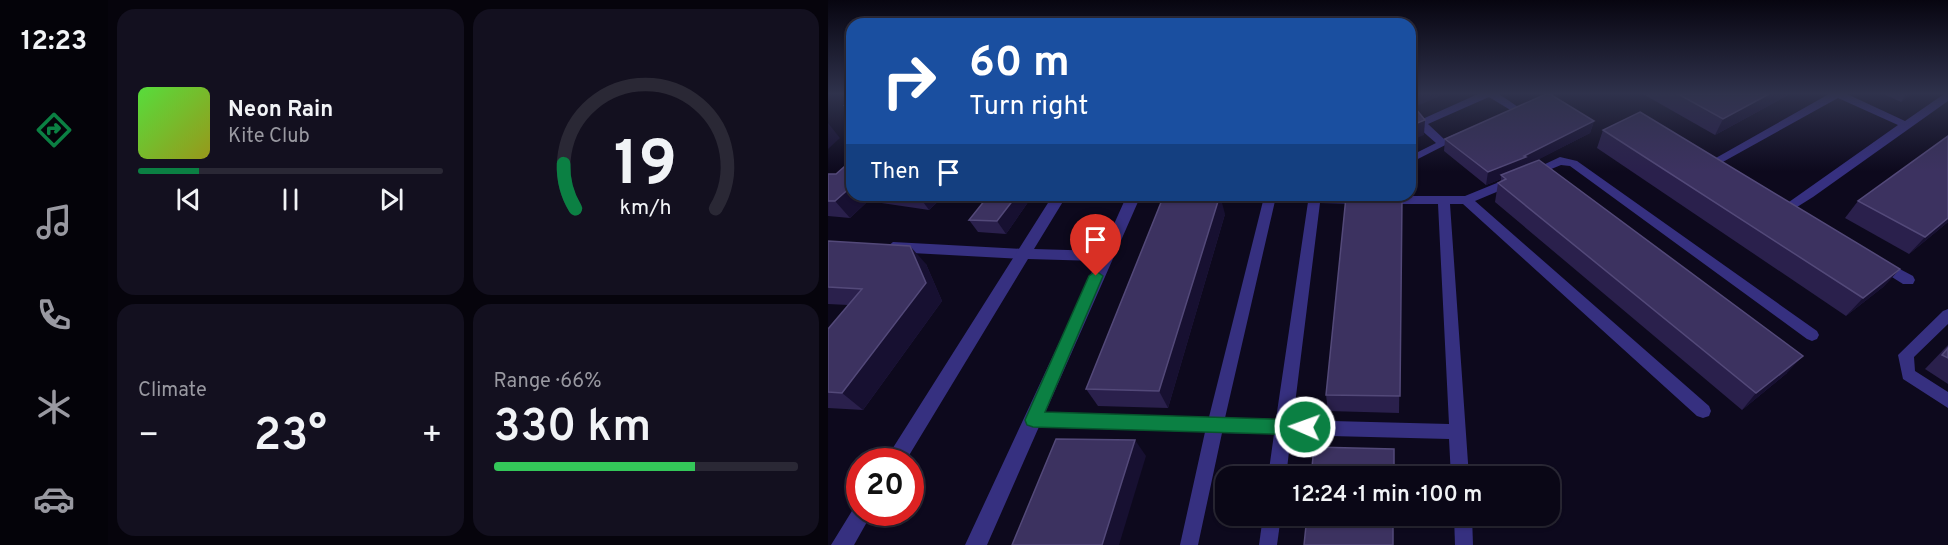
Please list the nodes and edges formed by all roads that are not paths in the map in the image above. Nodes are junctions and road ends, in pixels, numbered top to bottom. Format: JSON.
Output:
{"nodes":[{"id":1,"x":1430,"y":119,"type":"edge"},
{"id":2,"x":1792,"y":119,"type":"edge"},
{"id":3,"x":1894,"y":119,"type":"edge"},
{"id":4,"x":1914,"y":119,"type":"edge"},
{"id":5,"x":1906,"y":125,"type":"junction"},
{"id":6,"x":1475,"y":128,"type":"edge"},
{"id":7,"x":1443,"y":143,"type":"junction"},
{"id":8,"x":1416,"y":157,"type":"edge"},
{"id":9,"x":1732,"y":174,"type":"edge"},
{"id":10,"x":1770,"y":197,"type":"edge"},
{"id":11,"x":1416,"y":200,"type":"edge"},
{"id":12,"x":1444,"y":200,"type":"junction"},
{"id":13,"x":1466,"y":200,"type":"junction"},
{"id":14,"x":1056,"y":201,"type":"edge"},
{"id":15,"x":1131,"y":201,"type":"edge"},
{"id":16,"x":1269,"y":201,"type":"edge"},
{"id":17,"x":1314,"y":201,"type":"edge"},
{"id":18,"x":874,"y":246,"type":"edge"},
{"id":19,"x":1024,"y":254,"type":"junction"},
{"id":20,"x":1105,"y":256,"type":"junction"},
{"id":21,"x":1869,"y":256,"type":"edge"},
{"id":22,"x":1908,"y":280,"type":"dead end"},
{"id":23,"x":1948,"y":315,"type":"edge"},
{"id":24,"x":1812,"y":335,"type":"dead end"},
{"id":25,"x":1948,"y":401,"type":"edge"},
{"id":26,"x":1703,"y":411,"type":"dead end"},
{"id":27,"x":1033,"y":420,"type":"junction"},
{"id":28,"x":1215,"y":425,"type":"junction"},
{"id":29,"x":1283,"y":427,"type":"junction"},
{"id":30,"x":1458,"y":432,"type":"junction"},
{"id":31,"x":903,"y":448,"type":"edge"},
{"id":32,"x":1278,"y":466,"type":"edge"},
{"id":33,"x":1460,"y":466,"type":"edge"},
{"id":34,"x":854,"y":526,"type":"edge"},
{"id":35,"x":1271,"y":526,"type":"edge"},
{"id":36,"x":1463,"y":526,"type":"edge"},
{"id":37,"x":842,"y":545,"type":"edge"},
{"id":38,"x":976,"y":545,"type":"edge"},
{"id":39,"x":1189,"y":545,"type":"edge"},
{"id":40,"x":1268,"y":545,"type":"edge"},
{"id":41,"x":1464,"y":545,"type":"edge"}],
"edges":[{"from":1,"to":7,"type":"lane"},
{"from":2,"to":9,"type":"lane"},
{"from":3,"to":5,"type":"lane"},
{"from":4,"to":5,"type":"lane"},
{"from":5,"to":10,"type":"lane"},
{"from":6,"to":7,"type":"lane"},
{"from":7,"to":8,"type":"lane"},
{"from":11,"to":12,"type":"lane"},
{"from":12,"to":13,"type":"lane"},
{"from":12,"to":30,"type":"lane"},
{"from":13,"to":24,"type":"lane"},
{"from":13,"to":26,"type":"lane"},
{"from":14,"to":19,"type":"street"},
{"from":15,"to":20,"type":"street"},
{"from":16,"to":28,"type":"lane"},
{"from":17,"to":29,"type":"lane"},
{"from":18,"to":19,"type":"lane"},
{"from":19,"to":20,"type":"street"},
{"from":19,"to":31,"type":"street"},
{"from":20,"to":27,"type":"street"},
{"from":21,"to":22,"type":"lane"},
{"from":23,"to":25,"type":"lane"},
{"from":27,"to":28,"type":"lane"},
{"from":27,"to":38,"type":"street"},
{"from":28,"to":29,"type":"lane"},
{"from":28,"to":39,"type":"lane"},
{"from":29,"to":30,"type":"lane"},
{"from":29,"to":32,"type":"lane"},
{"from":30,"to":33,"type":"lane"},
{"from":34,"to":37,"type":"street"},
{"from":35,"to":40,"type":"lane"},
{"from":36,"to":41,"type":"lane"}]}
